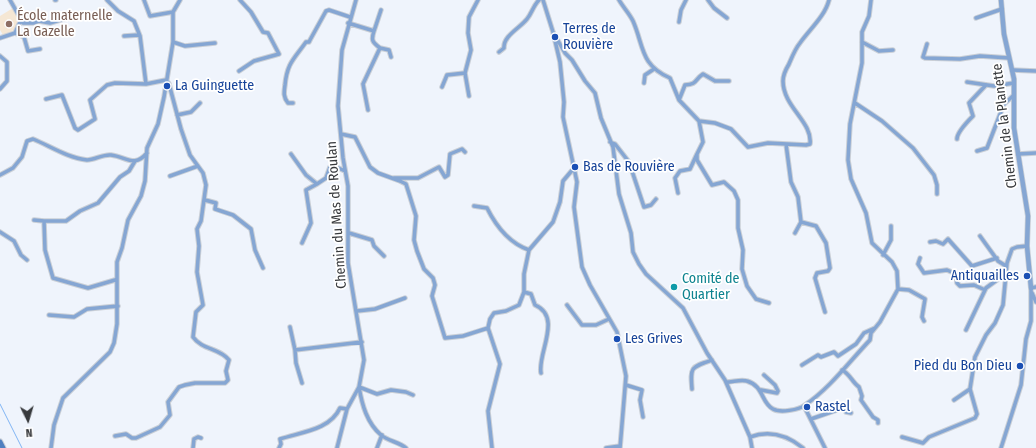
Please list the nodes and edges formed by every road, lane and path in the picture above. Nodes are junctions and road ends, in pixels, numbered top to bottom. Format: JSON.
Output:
{"nodes":[{"id":1,"x":10,"y":0,"type":"edge"},
{"id":2,"x":107,"y":0,"type":"edge"},
{"id":3,"x":144,"y":0,"type":"edge"},
{"id":4,"x":180,"y":0,"type":"edge"},
{"id":5,"x":240,"y":0,"type":"edge"},
{"id":6,"x":356,"y":0,"type":"edge"},
{"id":7,"x":478,"y":0,"type":"edge"},
{"id":8,"x":540,"y":0,"type":"edge"},
{"id":9,"x":543,"y":0,"type":"edge"},
{"id":10,"x":619,"y":0,"type":"edge"},
{"id":11,"x":686,"y":0,"type":"edge"},
{"id":12,"x":708,"y":0,"type":"edge"},
{"id":13,"x":829,"y":0,"type":"edge"},
{"id":14,"x":871,"y":0,"type":"edge"},
{"id":15,"x":1001,"y":0,"type":"edge"},
{"id":16,"x":1002,"y":9,"type":"junction"},
{"id":17,"x":382,"y":10,"type":"dead end"},
{"id":18,"x":174,"y":12,"type":"junction"},
{"id":19,"x":80,"y":14,"type":"dead end"},
{"id":20,"x":350,"y":17,"type":"junction"},
{"id":21,"x":726,"y":18,"type":"dead end"},
{"id":22,"x":976,"y":18,"type":"dead end"},
{"id":23,"x":21,"y":20,"type":"junction"},
{"id":24,"x":679,"y":22,"type":"dead end"},
{"id":25,"x":348,"y":23,"type":"junction"},
{"id":26,"x":374,"y":31,"type":"junction"},
{"id":27,"x":15,"y":32,"type":"junction"},
{"id":28,"x":553,"y":32,"type":"junction"},
{"id":29,"x":139,"y":35,"type":"junction"},
{"id":30,"x":124,"y":36,"type":"dead end"},
{"id":31,"x":0,"y":38,"type":"edge"},
{"id":32,"x":173,"y":42,"type":"junction"},
{"id":33,"x":862,"y":42,"type":"junction"},
{"id":34,"x":215,"y":43,"type":"dead end"},
{"id":35,"x":927,"y":44,"type":"dead end"},
{"id":36,"x":380,"y":48,"type":"junction"},
{"id":37,"x":40,"y":49,"type":"dead end"},
{"id":38,"x":894,"y":50,"type":"dead end"},
{"id":39,"x":499,"y":52,"type":"dead end"},
{"id":40,"x":0,"y":56,"type":"edge"},
{"id":41,"x":391,"y":58,"type":"dead end"},
{"id":42,"x":1009,"y":58,"type":"junction"},
{"id":43,"x":654,"y":68,"type":"junction"},
{"id":44,"x":1012,"y":70,"type":"junction"},
{"id":45,"x":239,"y":71,"type":"dead end"},
{"id":46,"x":1036,"y":72,"type":"edge"},
{"id":47,"x":465,"y":73,"type":"junction"},
{"id":48,"x":166,"y":80,"type":"junction"},
{"id":49,"x":729,"y":81,"type":"dead end"},
{"id":50,"x":644,"y":82,"type":"dead end"},
{"id":51,"x":967,"y":82,"type":"dead end"},
{"id":52,"x":1014,"y":82,"type":"junction"},
{"id":53,"x":146,"y":84,"type":"junction"},
{"id":54,"x":986,"y":85,"type":"junction"},
{"id":55,"x":442,"y":87,"type":"dead end"},
{"id":56,"x":0,"y":89,"type":"edge"},
{"id":57,"x":1014,"y":95,"type":"junction"},
{"id":58,"x":469,"y":96,"type":"dead end"},
{"id":59,"x":46,"y":99,"type":"dead end"},
{"id":60,"x":679,"y":100,"type":"junction"},
{"id":61,"x":200,"y":103,"type":"dead end"},
{"id":62,"x":294,"y":103,"type":"dead end"},
{"id":63,"x":854,"y":103,"type":"junction"},
{"id":64,"x":368,"y":110,"type":"dead end"},
{"id":65,"x":177,"y":115,"type":"junction"},
{"id":66,"x":699,"y":121,"type":"junction"},
{"id":67,"x":341,"y":134,"type":"junction"},
{"id":68,"x":956,"y":139,"type":"dead end"},
{"id":69,"x":610,"y":142,"type":"junction"},
{"id":70,"x":786,"y":144,"type":"junction"},
{"id":71,"x":977,"y":151,"type":"dead end"},
{"id":72,"x":465,"y":152,"type":"dead end"},
{"id":73,"x":1036,"y":152,"type":"edge"},
{"id":74,"x":147,"y":153,"type":"junction"},
{"id":75,"x":291,"y":154,"type":"dead end"},
{"id":76,"x":697,"y":154,"type":"junction"},
{"id":77,"x":1018,"y":154,"type":"junction"},
{"id":78,"x":134,"y":161,"type":"junction"},
{"id":79,"x":198,"y":166,"type":"junction"},
{"id":80,"x":574,"y":168,"type":"junction"},
{"id":81,"x":345,"y":170,"type":"junction"},
{"id":82,"x":0,"y":175,"type":"edge"},
{"id":83,"x":170,"y":176,"type":"dead end"},
{"id":84,"x":392,"y":178,"type":"junction"},
{"id":85,"x":317,"y":184,"type":"junction"},
{"id":86,"x":678,"y":193,"type":"dead end"},
{"id":87,"x":937,"y":194,"type":"dead end"},
{"id":88,"x":656,"y":199,"type":"dead end"},
{"id":89,"x":205,"y":200,"type":"junction"},
{"id":90,"x":474,"y":206,"type":"dead end"},
{"id":91,"x":34,"y":220,"type":"dead end"},
{"id":92,"x":44,"y":221,"type":"junction"},
{"id":93,"x":801,"y":222,"type":"junction"},
{"id":94,"x":891,"y":226,"type":"dead end"},
{"id":95,"x":0,"y":232,"type":"edge"},
{"id":96,"x":349,"y":233,"type":"junction"},
{"id":97,"x":795,"y":233,"type":"dead end"},
{"id":98,"x":980,"y":236,"type":"dead end"},
{"id":99,"x":930,"y":242,"type":"dead end"},
{"id":100,"x":302,"y":243,"type":"dead end"},
{"id":101,"x":1027,"y":246,"type":"junction"},
{"id":102,"x":529,"y":250,"type":"junction"},
{"id":103,"x":883,"y":255,"type":"junction"},
{"id":104,"x":384,"y":256,"type":"dead end"},
{"id":105,"x":920,"y":258,"type":"dead end"},
{"id":106,"x":997,"y":258,"type":"junction"},
{"id":107,"x":27,"y":260,"type":"dead end"},
{"id":108,"x":1006,"y":267,"type":"junction"},
{"id":109,"x":263,"y":268,"type":"dead end"},
{"id":110,"x":115,"y":280,"type":"junction"},
{"id":111,"x":898,"y":289,"type":"junction"},
{"id":112,"x":1033,"y":289,"type":"edge"},
{"id":113,"x":985,"y":290,"type":"junction"},
{"id":114,"x":524,"y":292,"type":"junction"},
{"id":115,"x":404,"y":298,"type":"dead end"},
{"id":116,"x":1036,"y":302,"type":"edge"},
{"id":117,"x":769,"y":303,"type":"dead end"},
{"id":118,"x":566,"y":305,"type":"dead end"},
{"id":119,"x":118,"y":306,"type":"junction"},
{"id":120,"x":357,"y":311,"type":"junction"},
{"id":121,"x":825,"y":312,"type":"dead end"},
{"id":122,"x":50,"y":315,"type":"dead end"},
{"id":123,"x":609,"y":319,"type":"junction"},
{"id":124,"x":924,"y":321,"type":"dead end"},
{"id":125,"x":290,"y":327,"type":"dead end"},
{"id":126,"x":876,"y":327,"type":"junction"},
{"id":127,"x":488,"y":328,"type":"junction"},
{"id":128,"x":966,"y":330,"type":"dead end"},
{"id":129,"x":362,"y":342,"type":"junction"},
{"id":130,"x":295,"y":350,"type":"junction"},
{"id":131,"x":712,"y":360,"type":"junction"},
{"id":132,"x":802,"y":365,"type":"dead end"},
{"id":133,"x":842,"y":370,"type":"junction"},
{"id":134,"x":541,"y":373,"type":"dead end"},
{"id":135,"x":764,"y":374,"type":"dead end"},
{"id":136,"x":726,"y":382,"type":"junction"},
{"id":137,"x":302,"y":383,"type":"dead end"},
{"id":138,"x":626,"y":385,"type":"junction"},
{"id":139,"x":359,"y":387,"type":"junction"},
{"id":140,"x":692,"y":389,"type":"dead end"},
{"id":141,"x":970,"y":389,"type":"junction"},
{"id":142,"x":760,"y":390,"type":"junction"},
{"id":143,"x":413,"y":395,"type":"dead end"},
{"id":144,"x":954,"y":400,"type":"dead end"},
{"id":145,"x":804,"y":406,"type":"junction"},
{"id":146,"x":347,"y":409,"type":"junction"},
{"id":147,"x":851,"y":413,"type":"dead end"},
{"id":148,"x":643,"y":417,"type":"dead end"},
{"id":149,"x":811,"y":419,"type":"junction"},
{"id":150,"x":878,"y":423,"type":"dead end"},
{"id":151,"x":382,"y":435,"type":"junction"},
{"id":152,"x":115,"y":436,"type":"dead end"},
{"id":153,"x":750,"y":437,"type":"junction"},
{"id":154,"x":902,"y":437,"type":"dead end"},
{"id":155,"x":201,"y":438,"type":"dead end"},
{"id":156,"x":0,"y":442,"type":"edge"},
{"id":157,"x":338,"y":446,"type":"edge"},
{"id":158,"x":620,"y":447,"type":"edge"},
{"id":159,"x":3,"y":448,"type":"edge"},
{"id":160,"x":51,"y":448,"type":"edge"},
{"id":161,"x":193,"y":448,"type":"edge"},
{"id":162,"x":279,"y":448,"type":"edge"},
{"id":163,"x":332,"y":448,"type":"edge"},
{"id":164,"x":377,"y":448,"type":"edge"},
{"id":165,"x":406,"y":448,"type":"edge"},
{"id":166,"x":492,"y":448,"type":"edge"},
{"id":167,"x":606,"y":448,"type":"edge"},
{"id":168,"x":752,"y":448,"type":"edge"},
{"id":169,"x":803,"y":448,"type":"edge"},
{"id":170,"x":824,"y":448,"type":"edge"},
{"id":171,"x":1001,"y":448,"type":"edge"}],
"edges":[{"from":1,"to":23,"type":"street"},
{"from":2,"to":29,"type":"street"},
{"from":3,"to":18,"type":"street"},
{"from":4,"to":18,"type":"street"},
{"from":5,"to":45,"type":"street"},
{"from":6,"to":20,"type":"street","name":"Chemin du Mas de Roulan"},
{"from":7,"to":47,"type":"street"},
{"from":8,"to":39,"type":"street"},
{"from":9,"to":28,"type":"street"},
{"from":10,"to":43,"type":"street"},
{"from":11,"to":24,"type":"street"},
{"from":12,"to":21,"type":"street"},
{"from":13,"to":70,"type":"street"},
{"from":14,"to":33,"type":"street"},
{"from":15,"to":16,"type":"street","name":"Chemin de la Planette"},
{"from":16,"to":22,"type":"street"},
{"from":16,"to":42,"type":"street","name":"Chemin de la Planette"},
{"from":17,"to":26,"type":"street"},
{"from":18,"to":32,"type":"street"},
{"from":19,"to":23,"type":"street"},
{"from":20,"to":25,"type":"street","name":"Chemin du Mas de Roulan"},
{"from":20,"to":62,"type":"street"},
{"from":23,"to":27,"type":"street"},
{"from":25,"to":26,"type":"street"},
{"from":25,"to":67,"type":"street","name":"Chemin du Mas de Roulan"},
{"from":26,"to":36,"type":"street"},
{"from":27,"to":31,"type":"street"},
{"from":27,"to":37,"type":"street"},
{"from":28,"to":69,"type":"street"},
{"from":28,"to":80,"type":"street"},
{"from":29,"to":30,"type":"street"},
{"from":29,"to":53,"type":"street"},
{"from":32,"to":34,"type":"street"},
{"from":32,"to":48,"type":"street"},
{"from":33,"to":38,"type":"street"},
{"from":33,"to":63,"type":"street"},
{"from":35,"to":42,"type":"street"},
{"from":36,"to":41,"type":"street"},
{"from":36,"to":64,"type":"street"},
{"from":40,"to":56,"type":"street"},
{"from":42,"to":44,"type":"street","name":"Chemin de la Planette"},
{"from":43,"to":50,"type":"street"},
{"from":43,"to":60,"type":"street"},
{"from":44,"to":46,"type":"street"},
{"from":44,"to":52,"type":"street","name":"Chemin de la Planette"},
{"from":47,"to":55,"type":"street"},
{"from":47,"to":58,"type":"street"},
{"from":48,"to":53,"type":"street"},
{"from":48,"to":65,"type":"street"},
{"from":48,"to":74,"type":"street"},
{"from":49,"to":60,"type":"street"},
{"from":51,"to":54,"type":"street"},
{"from":52,"to":54,"type":"street"},
{"from":52,"to":57,"type":"street","name":"Chemin de la Planette"},
{"from":53,"to":59,"type":"street"},
{"from":54,"to":68,"type":"street"},
{"from":57,"to":71,"type":"street"},
{"from":57,"to":77,"type":"street","name":"Chemin de la Planette"},
{"from":60,"to":66,"type":"street"},
{"from":61,"to":65,"type":"street"},
{"from":63,"to":87,"type":"street"},
{"from":63,"to":103,"type":"street"},
{"from":65,"to":79,"type":"street"},
{"from":66,"to":70,"type":"street"},
{"from":66,"to":76,"type":"street"},
{"from":67,"to":81,"type":"street","name":"Chemin du Mas de Roulan"},
{"from":67,"to":84,"type":"street"},
{"from":69,"to":88,"type":"street"},
{"from":69,"to":131,"type":"street"},
{"from":70,"to":93,"type":"street"},
{"from":72,"to":84,"type":"street"},
{"from":73,"to":77,"type":"street"},
{"from":74,"to":78,"type":"street"},
{"from":74,"to":110,"type":"street"},
{"from":75,"to":85,"type":"street"},
{"from":76,"to":86,"type":"street"},
{"from":76,"to":117,"type":"street"},
{"from":77,"to":101,"type":"street","name":"Chemin de la Planette"},
{"from":78,"to":82,"type":"street"},
{"from":78,"to":92,"type":"street"},
{"from":79,"to":83,"type":"street"},
{"from":79,"to":89,"type":"street"},
{"from":80,"to":102,"type":"street"},
{"from":80,"to":123,"type":"street"},
{"from":81,"to":85,"type":"street"},
{"from":81,"to":96,"type":"street","name":"Chemin du Mas de Roulan"},
{"from":84,"to":127,"type":"street"},
{"from":85,"to":100,"type":"street"},
{"from":89,"to":109,"type":"street"},
{"from":89,"to":152,"type":"street"},
{"from":90,"to":102,"type":"street"},
{"from":91,"to":92,"type":"street"},
{"from":92,"to":110,"type":"street"},
{"from":93,"to":97,"type":"street"},
{"from":93,"to":121,"type":"street"},
{"from":94,"to":103,"type":"street"},
{"from":95,"to":107,"type":"street"},
{"from":96,"to":104,"type":"street"},
{"from":96,"to":120,"type":"street","name":"Chemin du Mas de Roulan"},
{"from":98,"to":106,"type":"street"},
{"from":99,"to":106,"type":"street"},
{"from":101,"to":108,"type":"street"},
{"from":101,"to":112,"type":"street","name":"Chemin de la Planette"},
{"from":102,"to":114,"type":"street"},
{"from":103,"to":111,"type":"street"},
{"from":105,"to":113,"type":"street"},
{"from":106,"to":108,"type":"street"},
{"from":108,"to":113,"type":"street"},
{"from":108,"to":141,"type":"street"},
{"from":110,"to":119,"type":"street"},
{"from":111,"to":124,"type":"street"},
{"from":111,"to":126,"type":"street"},
{"from":112,"to":116,"type":"street"},
{"from":112,"to":171,"type":"street"},
{"from":113,"to":128,"type":"street"},
{"from":114,"to":127,"type":"street"},
{"from":114,"to":134,"type":"street"},
{"from":115,"to":120,"type":"street"},
{"from":118,"to":123,"type":"street"},
{"from":119,"to":122,"type":"street"},
{"from":119,"to":160,"type":"street"},
{"from":120,"to":129,"type":"street","name":"Chemin du Mas de Roulan"},
{"from":123,"to":138,"type":"street"},
{"from":125,"to":130,"type":"street"},
{"from":126,"to":132,"type":"street"},
{"from":126,"to":133,"type":"street"},
{"from":127,"to":166,"type":"street"},
{"from":129,"to":130,"type":"street"},
{"from":129,"to":139,"type":"street","name":"Chemin du Mas de Roulan"},
{"from":130,"to":137,"type":"street"},
{"from":131,"to":136,"type":"street"},
{"from":131,"to":140,"type":"street"},
{"from":133,"to":145,"type":"street"},
{"from":133,"to":150,"type":"street"},
{"from":135,"to":142,"type":"street"},
{"from":136,"to":142,"type":"street"},
{"from":136,"to":153,"type":"street"},
{"from":138,"to":148,"type":"street"},
{"from":138,"to":158,"type":"street"},
{"from":139,"to":143,"type":"street"},
{"from":139,"to":146,"type":"street","name":"Chemin du Mas de Roulan"},
{"from":139,"to":151,"type":"street"},
{"from":141,"to":144,"type":"street"},
{"from":141,"to":154,"type":"street"},
{"from":142,"to":145,"type":"street"},
{"from":145,"to":149,"type":"street"},
{"from":146,"to":157,"type":"street","name":"Chemin du Mas de Roulan"},
{"from":146,"to":162,"type":"street"},
{"from":147,"to":149,"type":"street"},
{"from":149,"to":170,"type":"street"},
{"from":151,"to":164,"type":"street"},
{"from":151,"to":165,"type":"street"},
{"from":153,"to":168,"type":"street"},
{"from":153,"to":169,"type":"street"},
{"from":155,"to":161,"type":"street"},
{"from":156,"to":159,"type":"main road"},
{"from":157,"to":163,"type":"street"},
{"from":158,"to":167,"type":"street"}]}
